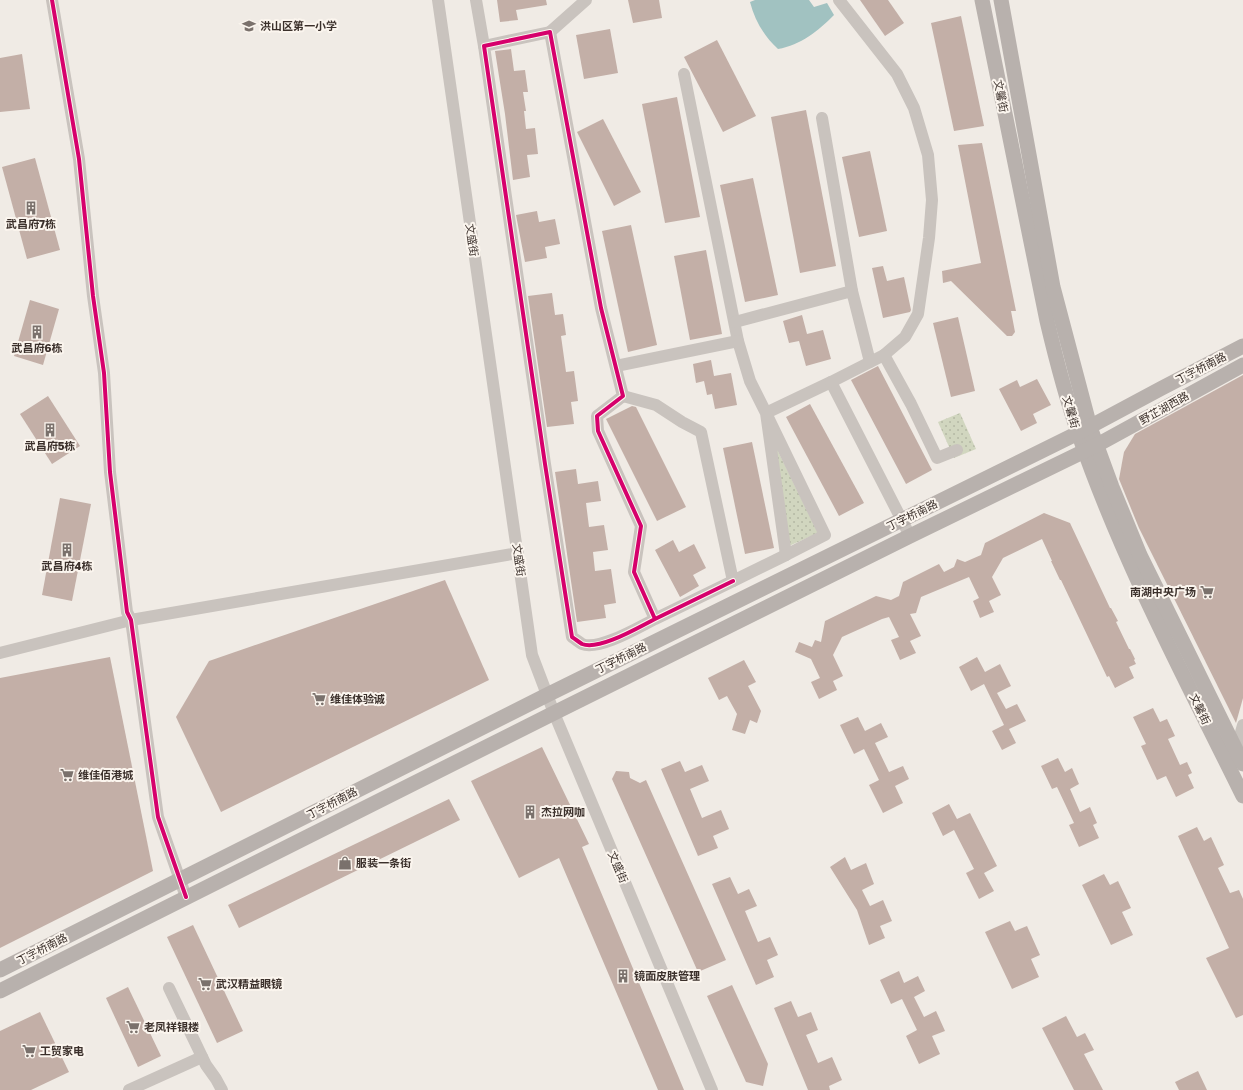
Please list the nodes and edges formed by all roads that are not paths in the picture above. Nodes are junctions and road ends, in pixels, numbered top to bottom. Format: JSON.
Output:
{"nodes":[{"id":1,"x":52,"y":0,"type":"edge"},
{"id":2,"x":438,"y":0,"type":"edge"},
{"id":3,"x":476,"y":0,"type":"edge"},
{"id":4,"x":839,"y":0,"type":"edge"},
{"id":5,"x":982,"y":0,"type":"edge"},
{"id":6,"x":1001,"y":0,"type":"edge"},
{"id":7,"x":580,"y":2,"type":"edge"},
{"id":8,"x":550,"y":32,"type":"junction"},
{"id":9,"x":484,"y":46,"type":"junction"},
{"id":10,"x":684,"y":74,"type":"dead end"},
{"id":11,"x":822,"y":118,"type":"dead end"},
{"id":12,"x":852,"y":291,"type":"junction"},
{"id":13,"x":735,"y":322,"type":"junction"},
{"id":14,"x":738,"y":341,"type":"junction"},
{"id":15,"x":1243,"y":346,"type":"edge"},
{"id":16,"x":884,"y":355,"type":"junction"},
{"id":17,"x":870,"y":362,"type":"junction"},
{"id":18,"x":1243,"y":365,"type":"edge"},
{"id":19,"x":616,"y":366,"type":"junction"},
{"id":20,"x":831,"y":382,"type":"junction"},
{"id":21,"x":623,"y":396,"type":"junction"},
{"id":22,"x":766,"y":413,"type":"junction"},
{"id":23,"x":1084,"y":430,"type":"junction"},
{"id":24,"x":1090,"y":448,"type":"junction"},
{"id":25,"x":957,"y":450,"type":"dead end"},
{"id":26,"x":902,"y":520,"type":"junction"},
{"id":27,"x":910,"y":536,"type":"junction"},
{"id":28,"x":518,"y":553,"type":"junction"},
{"id":29,"x":786,"y":555,"type":"junction"},
{"id":30,"x":733,"y":581,"type":"junction"},
{"id":31,"x":655,"y":619,"type":"junction"},
{"id":32,"x":131,"y":620,"type":"junction"},
{"id":33,"x":0,"y":652,"type":"edge"},
{"id":34,"x":547,"y":694,"type":"junction"},
{"id":35,"x":554,"y":713,"type":"junction"},
{"id":36,"x":1243,"y":725,"type":"edge"},
{"id":37,"x":1236,"y":750,"type":"junction"},
{"id":38,"x":1243,"y":764,"type":"edge"},
{"id":39,"x":1243,"y":796,"type":"edge"},
{"id":40,"x":180,"y":879,"type":"junction"},
{"id":41,"x":186,"y":897,"type":"junction"},
{"id":42,"x":0,"y":970,"type":"edge"},
{"id":43,"x":169,"y":988,"type":"dead end"},
{"id":44,"x":0,"y":991,"type":"edge"},
{"id":45,"x":202,"y":1057,"type":"junction"},
{"id":46,"x":129,"y":1090,"type":"edge"},
{"id":47,"x":222,"y":1090,"type":"edge"},
{"id":48,"x":712,"y":1090,"type":"edge"}],
"edges":[{"from":1,"to":32,"type":"street"},
{"from":2,"to":28,"type":"street","name":"文盛街"},
{"from":3,"to":9,"type":"street"},
{"from":4,"to":16,"type":"street"},
{"from":5,"to":23,"type":"main road","name":"文馨街"},
{"from":6,"to":23,"type":"main road","name":"文馨街"},
{"from":7,"to":8,"type":"street"},
{"from":8,"to":9,"type":"street"},
{"from":8,"to":19,"type":"street"},
{"from":9,"to":31,"type":"street"},
{"from":10,"to":13,"type":"street"},
{"from":11,"to":12,"type":"street"},
{"from":12,"to":13,"type":"street"},
{"from":12,"to":17,"type":"street"},
{"from":13,"to":14,"type":"street"},
{"from":14,"to":19,"type":"street"},
{"from":14,"to":22,"type":"street"},
{"from":15,"to":23,"type":"main road","name":"丁字桥南路"},
{"from":16,"to":17,"type":"street"},
{"from":16,"to":25,"type":"street"},
{"from":17,"to":20,"type":"street"},
{"from":18,"to":24,"type":"main road","name":"野芷湖西路"},
{"from":19,"to":21,"type":"street"},
{"from":20,"to":22,"type":"street"},
{"from":20,"to":26,"type":"street"},
{"from":21,"to":30,"type":"street"},
{"from":21,"to":31,"type":"street"},
{"from":22,"to":29,"type":"street"},
{"from":22,"to":29,"type":"street"},
{"from":23,"to":24,"type":"main road","name":"文馨街"},
{"from":23,"to":26,"type":"main road","name":"丁字桥南路"},
{"from":24,"to":27,"type":"main road","name":"丁字桥南路"},
{"from":24,"to":37,"type":"main road","name":"文馨街"},
{"from":24,"to":39,"type":"main road","name":"文馨街"},
{"from":26,"to":27,"type":"street"},
{"from":26,"to":34,"type":"main road","name":"丁字桥南路"},
{"from":27,"to":35,"type":"main road","name":"丁字桥南路"},
{"from":28,"to":32,"type":"street"},
{"from":28,"to":34,"type":"street","name":"文盛街"},
{"from":29,"to":30,"type":"street"},
{"from":30,"to":31,"type":"street"},
{"from":32,"to":33,"type":"street"},
{"from":32,"to":40,"type":"street"},
{"from":34,"to":35,"type":"street","name":"文盛街"},
{"from":34,"to":40,"type":"main road","name":"丁字桥南路"},
{"from":35,"to":41,"type":"main road","name":"丁字桥南路"},
{"from":35,"to":48,"type":"street","name":"文盛街"},
{"from":36,"to":37,"type":"street"},
{"from":37,"to":38,"type":"main road","name":"文馨街"},
{"from":40,"to":41,"type":"street"},
{"from":40,"to":42,"type":"main road","name":"丁字桥南路"},
{"from":41,"to":44,"type":"main road","name":"丁字桥南路"},
{"from":43,"to":45,"type":"street"},
{"from":45,"to":46,"type":"street"},
{"from":45,"to":47,"type":"street"}]}
